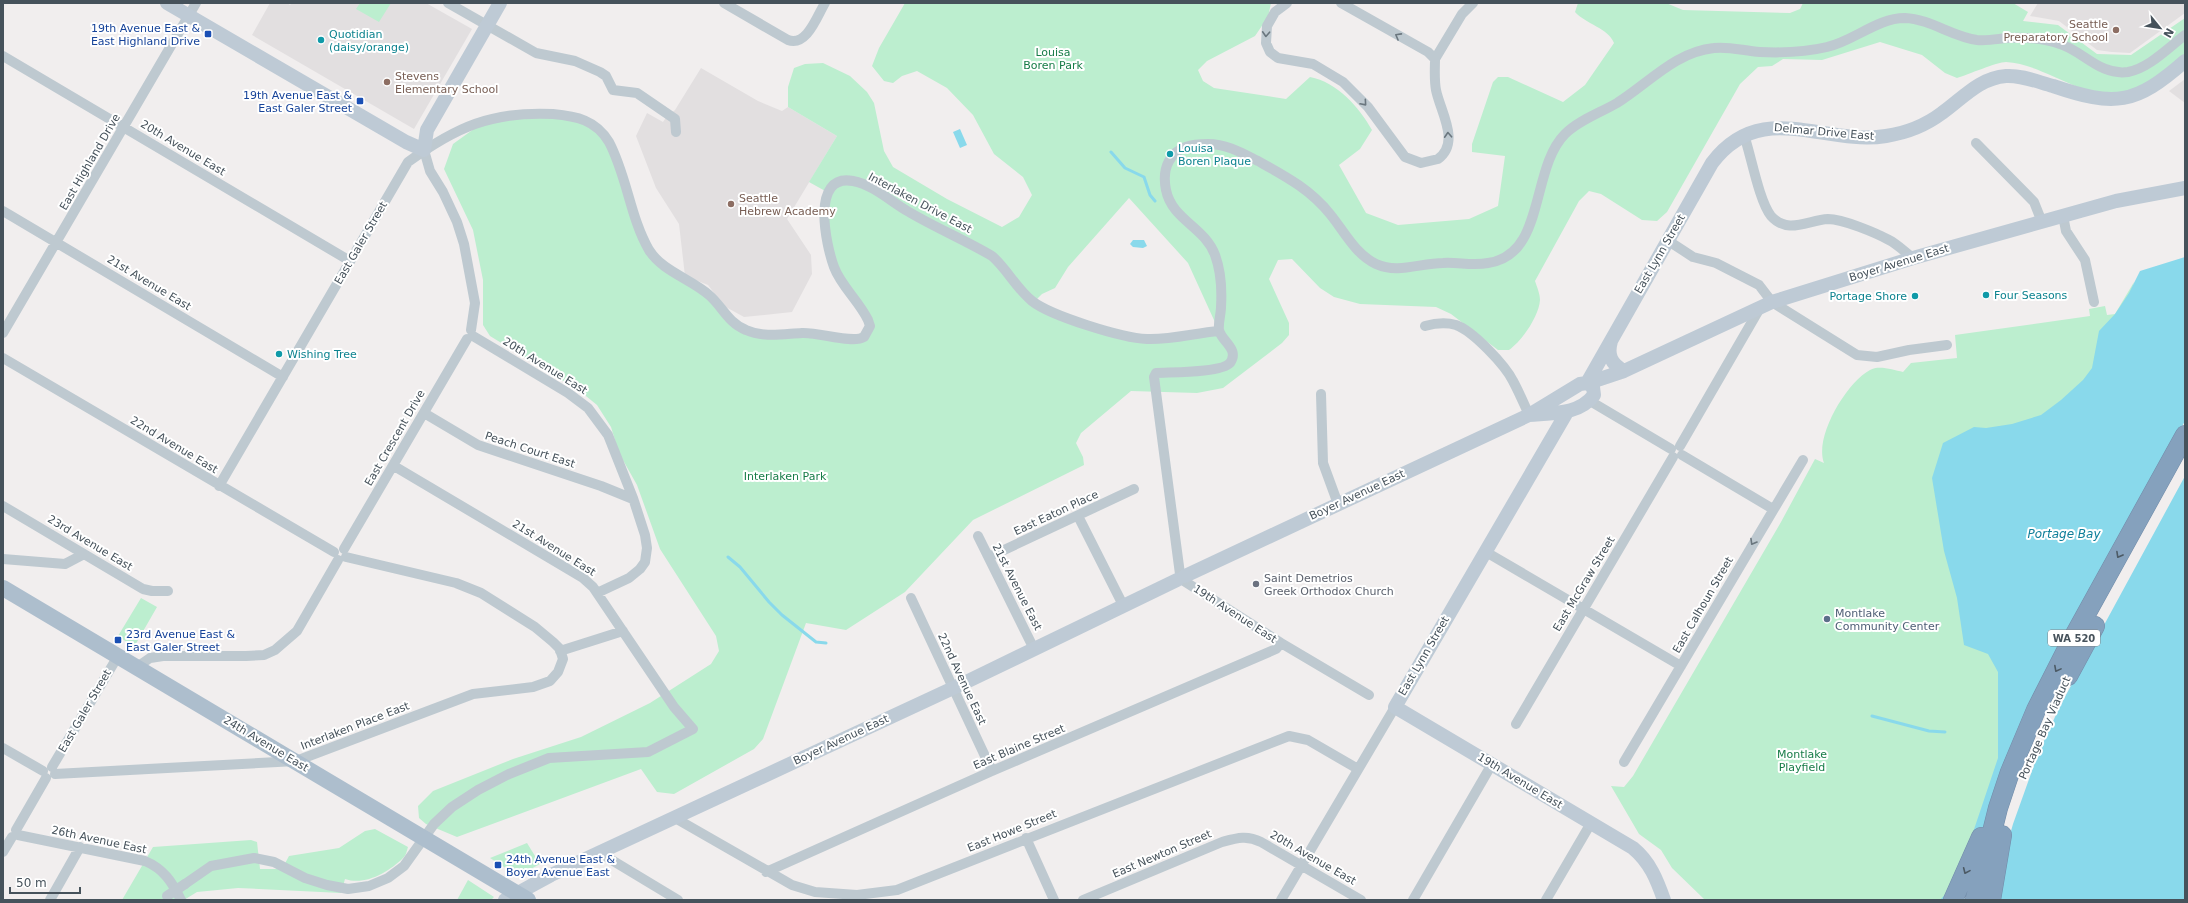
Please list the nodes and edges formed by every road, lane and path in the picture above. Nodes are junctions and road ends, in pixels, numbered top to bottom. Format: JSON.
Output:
{"nodes":[{"id":1,"x":167,"y":3,"type":"edge"},
{"id":2,"x":196,"y":3,"type":"edge"},
{"id":3,"x":448,"y":3,"type":"edge"},
{"id":4,"x":500,"y":3,"type":"edge"},
{"id":5,"x":724,"y":3,"type":"edge"},
{"id":6,"x":825,"y":3,"type":"edge"},
{"id":7,"x":1287,"y":3,"type":"edge"},
{"id":8,"x":1341,"y":3,"type":"edge"},
{"id":9,"x":1473,"y":3,"type":"edge"},
{"id":10,"x":189,"y":16,"type":"junction"},
{"id":11,"x":487,"y":26,"type":"junction"},
{"id":12,"x":2185,"y":35,"type":"edge"},
{"id":13,"x":3,"y":56,"type":"edge"},
{"id":14,"x":1435,"y":59,"type":"junction"},
{"id":15,"x":2185,"y":62,"type":"edge"},
{"id":16,"x":124,"y":128,"type":"junction"},
{"id":17,"x":676,"y":132,"type":"dead end"},
{"id":18,"x":1744,"y":135,"type":"junction"},
{"id":19,"x":1976,"y":144,"type":"dead end"},
{"id":20,"x":424,"y":150,"type":"junction"},
{"id":21,"x":2185,"y":188,"type":"edge"},
{"id":22,"x":3,"y":211,"type":"edge"},
{"id":23,"x":2063,"y":216,"type":"junction"},
{"id":24,"x":2042,"y":222,"type":"junction"},
{"id":25,"x":1667,"y":240,"type":"junction"},
{"id":26,"x":56,"y":242,"type":"junction"},
{"id":27,"x":1913,"y":258,"type":"junction"},
{"id":28,"x":350,"y":262,"type":"junction"},
{"id":29,"x":2094,"y":302,"type":"dead end"},
{"id":30,"x":1766,"y":305,"type":"junction"},
{"id":31,"x":1425,"y":326,"type":"dead end"},
{"id":32,"x":1219,"y":331,"type":"junction"},
{"id":33,"x":3,"y":333,"type":"edge"},
{"id":34,"x":470,"y":335,"type":"junction"},
{"id":35,"x":1611,"y":339,"type":"junction"},
{"id":36,"x":1947,"y":345,"type":"dead end"},
{"id":37,"x":3,"y":358,"type":"edge"},
{"id":38,"x":1624,"y":371,"type":"junction"},
{"id":39,"x":283,"y":377,"type":"junction"},
{"id":40,"x":1588,"y":383,"type":"junction"},
{"id":41,"x":1320,"y":394,"type":"dead end"},
{"id":42,"x":1558,"y":396,"type":"junction"},
{"id":43,"x":1590,"y":400,"type":"junction"},
{"id":44,"x":1566,"y":412,"type":"junction"},
{"id":45,"x":424,"y":413,"type":"junction"},
{"id":46,"x":1529,"y":415,"type":"junction"},
{"id":47,"x":2185,"y":435,"type":"edge"},
{"id":48,"x":1676,"y":452,"type":"junction"},
{"id":49,"x":2185,"y":459,"type":"edge"},
{"id":50,"x":1803,"y":460,"type":"dead end"},
{"id":51,"x":394,"y":466,"type":"junction"},
{"id":52,"x":219,"y":486,"type":"junction"},
{"id":53,"x":1134,"y":489,"type":"dead end"},
{"id":54,"x":633,"y":499,"type":"junction"},
{"id":55,"x":1338,"y":504,"type":"junction"},
{"id":56,"x":3,"y":506,"type":"edge"},
{"id":57,"x":1773,"y":509,"type":"junction"},
{"id":58,"x":1078,"y":516,"type":"junction"},
{"id":59,"x":978,"y":536,"type":"dead end"},
{"id":60,"x":1486,"y":552,"type":"junction"},
{"id":61,"x":84,"y":554,"type":"junction"},
{"id":62,"x":340,"y":554,"type":"junction"},
{"id":63,"x":989,"y":558,"type":"junction"},
{"id":64,"x":3,"y":559,"type":"edge"},
{"id":65,"x":1182,"y":578,"type":"junction"},
{"id":66,"x":3,"y":588,"type":"edge"},
{"id":67,"x":168,"y":590,"type":"dead end"},
{"id":68,"x":597,"y":594,"type":"junction"},
{"id":69,"x":911,"y":598,"type":"dead end"},
{"id":70,"x":1124,"y":607,"type":"junction"},
{"id":71,"x":1584,"y":608,"type":"junction"},
{"id":72,"x":623,"y":631,"type":"junction"},
{"id":73,"x":1281,"y":643,"type":"junction"},
{"id":74,"x":1034,"y":649,"type":"junction"},
{"id":75,"x":560,"y":651,"type":"junction"},
{"id":76,"x":118,"y":656,"type":"junction"},
{"id":77,"x":1681,"y":666,"type":"junction"},
{"id":78,"x":138,"y":667,"type":"junction"},
{"id":79,"x":953,"y":687,"type":"junction"},
{"id":80,"x":1369,"y":695,"type":"dead end"},
{"id":81,"x":1395,"y":707,"type":"junction"},
{"id":82,"x":1516,"y":724,"type":"dead end"},
{"id":83,"x":3,"y":748,"type":"edge"},
{"id":84,"x":296,"y":761,"type":"junction"},
{"id":85,"x":1624,"y":762,"type":"dead end"},
{"id":86,"x":1492,"y":764,"type":"junction"},
{"id":87,"x":1358,"y":769,"type":"junction"},
{"id":88,"x":992,"y":771,"type":"junction"},
{"id":89,"x":2010,"y":772,"type":"junction"},
{"id":90,"x":49,"y":773,"type":"junction"},
{"id":91,"x":675,"y":818,"type":"junction"},
{"id":92,"x":1591,"y":823,"type":"junction"},
{"id":93,"x":2003,"y":830,"type":"junction"},
{"id":94,"x":15,"y":834,"type":"junction"},
{"id":95,"x":425,"y":838,"type":"junction"},
{"id":96,"x":1026,"y":838,"type":"junction"},
{"id":97,"x":1252,"y":838,"type":"joint"},
{"id":98,"x":80,"y":847,"type":"junction"},
{"id":99,"x":3,"y":852,"type":"edge"},
{"id":100,"x":600,"y":852,"type":"junction"},
{"id":101,"x":1302,"y":866,"type":"junction"},
{"id":102,"x":766,"y":872,"type":"junction"},
{"id":103,"x":164,"y":898,"type":"edge"},
{"id":104,"x":517,"y":898,"type":"edge"},
{"id":105,"x":50,"y":900,"type":"edge"},
{"id":106,"x":181,"y":900,"type":"edge"},
{"id":107,"x":678,"y":900,"type":"edge"},
{"id":108,"x":1054,"y":900,"type":"edge"},
{"id":109,"x":1084,"y":900,"type":"edge"},
{"id":110,"x":1281,"y":900,"type":"edge"},
{"id":111,"x":1361,"y":900,"type":"edge"},
{"id":112,"x":1413,"y":900,"type":"edge"},
{"id":113,"x":1546,"y":900,"type":"edge"},
{"id":114,"x":1664,"y":900,"type":"edge"},
{"id":115,"x":1953,"y":900,"type":"edge"},
{"id":116,"x":1976,"y":900,"type":"edge"},
{"id":117,"x":1985,"y":900,"type":"edge"},
{"id":118,"x":1991,"y":900,"type":"edge"}],
"edges":[{"from":1,"to":10,"type":"street"},
{"from":2,"to":10,"type":"street","name":"East Highland Drive"},
{"from":3,"to":11,"type":"street"},
{"from":4,"to":11,"type":"street"},
{"from":5,"to":6,"type":"street"},
{"from":7,"to":14,"type":"street","one_way":true},
{"from":14,"to":8,"type":"street","one_way":true},
{"from":9,"to":14,"type":"street"},
{"from":10,"to":16,"type":"street","name":"East Highland Drive"},
{"from":10,"to":20,"type":"street"},
{"from":11,"to":17,"type":"street"},
{"from":11,"to":20,"type":"street"},
{"from":12,"to":32,"type":"street"},
{"from":13,"to":16,"type":"street","name":"20th Avenue East"},
{"from":15,"to":18,"type":"street","name":"Delmar Drive East"},
{"from":16,"to":26,"type":"street","name":"East Highland Drive"},
{"from":16,"to":28,"type":"street","name":"20th Avenue East"},
{"from":18,"to":25,"type":"street","name":"East Lynn Street"},
{"from":18,"to":27,"type":"street"},
{"from":19,"to":24,"type":"street"},
{"from":20,"to":28,"type":"street","name":"East Galer Street"},
{"from":20,"to":32,"type":"street","name":"Interlaken Drive East"},
{"from":20,"to":34,"type":"street","name":"East Crescent Drive"},
{"from":21,"to":23,"type":"street","name":"Boyer Avenue East"},
{"from":22,"to":26,"type":"street","name":"21st Avenue East"},
{"from":23,"to":24,"type":"street","name":"Boyer Avenue East"},
{"from":23,"to":29,"type":"street"},
{"from":24,"to":27,"type":"street","name":"Boyer Avenue East"},
{"from":25,"to":30,"type":"street"},
{"from":25,"to":35,"type":"street","name":"East Lynn Street"},
{"from":26,"to":33,"type":"street","name":"East Highland Drive"},
{"from":26,"to":39,"type":"street","name":"21st Avenue East"},
{"from":27,"to":30,"type":"street","name":"Boyer Avenue East"},
{"from":28,"to":39,"type":"street","name":"East Galer Street"},
{"from":30,"to":36,"type":"street"},
{"from":30,"to":38,"type":"street","name":"Boyer Avenue East"},
{"from":30,"to":48,"type":"street","name":"East McGraw Street"},
{"from":31,"to":46,"type":"street"},
{"from":32,"to":65,"type":"street"},
{"from":34,"to":45,"type":"street","name":"East Crescent Drive"},
{"from":34,"to":54,"type":"street","name":"20th Avenue East"},
{"from":35,"to":38,"type":"street"},
{"from":35,"to":40,"type":"street","name":"East Lynn Street"},
{"from":37,"to":52,"type":"street","name":"22nd Avenue East"},
{"from":38,"to":40,"type":"street","name":"Boyer Avenue East"},
{"from":38,"to":43,"type":"street","name":"Boyer Avenue East"},
{"from":39,"to":52,"type":"street","name":"East Galer Street"},
{"from":40,"to":42,"type":"street","name":"Boyer Avenue East"},
{"from":40,"to":43,"type":"street"},
{"from":41,"to":55,"type":"street"},
{"from":42,"to":44,"type":"street"},
{"from":42,"to":46,"type":"street","name":"Boyer Avenue East"},
{"from":43,"to":44,"type":"street","name":"Boyer Avenue East"},
{"from":43,"to":48,"type":"street"},
{"from":44,"to":46,"type":"street","name":"Boyer Avenue East"},
{"from":44,"to":60,"type":"street","name":"East Lynn Street"},
{"from":45,"to":51,"type":"street","name":"East Crescent Drive"},
{"from":45,"to":54,"type":"street","name":"Peach Court East"},
{"from":46,"to":55,"type":"street","name":"Boyer Avenue East"},
{"from":47,"to":89,"type":"highway","number":"WA 520","one_way":true},
{"from":48,"to":57,"type":"street"},
{"from":48,"to":71,"type":"street","name":"East McGraw Street"},
{"from":49,"to":93,"type":"highway","name":"Portage Bay Viaduct","number":"WA 520"},
{"from":50,"to":57,"type":"street","name":"East Calhoun Street"},
{"from":51,"to":62,"type":"street","name":"East Crescent Drive"},
{"from":51,"to":68,"type":"street","name":"21st Avenue East"},
{"from":52,"to":62,"type":"street","name":"22nd Avenue East"},
{"from":53,"to":58,"type":"street","name":"East Eaton Place"},
{"from":54,"to":68,"type":"street"},
{"from":55,"to":65,"type":"street","name":"Boyer Avenue East"},
{"from":56,"to":61,"type":"street","name":"23rd Avenue East"},
{"from":57,"to":77,"type":"street","name":"East Calhoun Street","one_way":true},
{"from":58,"to":63,"type":"street","name":"East Eaton Place"},
{"from":58,"to":70,"type":"street"},
{"from":59,"to":63,"type":"street","name":"21st Avenue East"},
{"from":60,"to":71,"type":"street"},
{"from":60,"to":81,"type":"street","name":"East Lynn Street"},
{"from":61,"to":64,"type":"street"},
{"from":61,"to":67,"type":"street","name":"23rd Avenue East"},
{"from":62,"to":75,"type":"street","name":"22nd Avenue East"},
{"from":62,"to":78,"type":"street","name":"East Crescent Drive"},
{"from":63,"to":74,"type":"street","name":"21st Avenue East"},
{"from":65,"to":70,"type":"street","name":"Boyer Avenue East"},
{"from":65,"to":73,"type":"street","name":"19th Avenue East"},
{"from":66,"to":76,"type":"main road","name":"24th Avenue East"},
{"from":68,"to":72,"type":"street","name":"21st Avenue East"},
{"from":69,"to":79,"type":"street","name":"22nd Avenue East"},
{"from":70,"to":74,"type":"street","name":"Boyer Avenue East"},
{"from":71,"to":77,"type":"street"},
{"from":71,"to":82,"type":"street","name":"East McGraw Street"},
{"from":72,"to":75,"type":"street"},
{"from":72,"to":95,"type":"street","name":"21st Avenue East"},
{"from":73,"to":80,"type":"street","name":"19th Avenue East"},
{"from":73,"to":88,"type":"street","name":"East Blaine Street"},
{"from":74,"to":79,"type":"street","name":"Boyer Avenue East"},
{"from":75,"to":84,"type":"street","name":"Interlaken Place East"},
{"from":76,"to":78,"type":"main road","name":"24th Avenue East"},
{"from":76,"to":90,"type":"street","name":"East Galer Street"},
{"from":77,"to":85,"type":"street","name":"East Calhoun Street"},
{"from":78,"to":84,"type":"main road","name":"24th Avenue East"},
{"from":79,"to":88,"type":"street","name":"22nd Avenue East"},
{"from":79,"to":91,"type":"street","name":"Boyer Avenue East"},
{"from":81,"to":86,"type":"street","name":"19th Avenue East"},
{"from":81,"to":87,"type":"street","name":"East Lynn Street"},
{"from":83,"to":90,"type":"street"},
{"from":84,"to":90,"type":"street","name":"Interlaken Place East"},
{"from":84,"to":95,"type":"main road","name":"24th Avenue East"},
{"from":86,"to":92,"type":"street","name":"19th Avenue East"},
{"from":86,"to":112,"type":"street"},
{"from":87,"to":96,"type":"street","name":"East Howe Street"},
{"from":87,"to":101,"type":"street","name":"East Lynn Street"},
{"from":88,"to":102,"type":"street","name":"East Blaine Street"},
{"from":89,"to":115,"type":"highway","one_way":true},
{"from":89,"to":116,"type":"highway","number":"WA 520"},
{"from":90,"to":94,"type":"street","name":"East Galer Street"},
{"from":91,"to":100,"type":"street","name":"Boyer Avenue East"},
{"from":91,"to":102,"type":"street","name":"East Howe Street"},
{"from":92,"to":113,"type":"street"},
{"from":92,"to":114,"type":"street","name":"19th Avenue East"},
{"from":93,"to":117,"type":"highway","name":"Portage Bay Viaduct","number":"WA 520"},
{"from":93,"to":118,"type":"highway"},
{"from":94,"to":98,"type":"street","name":"26th Avenue East"},
{"from":94,"to":99,"type":"street","name":"East Galer Street"},
{"from":95,"to":103,"type":"street","bridge":true},
{"from":95,"to":104,"type":"main road","name":"24th Avenue East"},
{"from":96,"to":102,"type":"street","name":"East Howe Street"},
{"from":96,"to":108,"type":"street"},
{"from":97,"to":101,"type":"street","name":"20th Avenue East"},
{"from":97,"to":109,"type":"street","name":"East Newton Street"},
{"from":98,"to":105,"type":"street"},
{"from":98,"to":106,"type":"street","name":"26th Avenue East"},
{"from":100,"to":104,"type":"street","name":"Boyer Avenue East"},
{"from":100,"to":107,"type":"street"},
{"from":101,"to":110,"type":"street","name":"East Lynn Street"},
{"from":101,"to":111,"type":"street","name":"20th Avenue East"}]}
